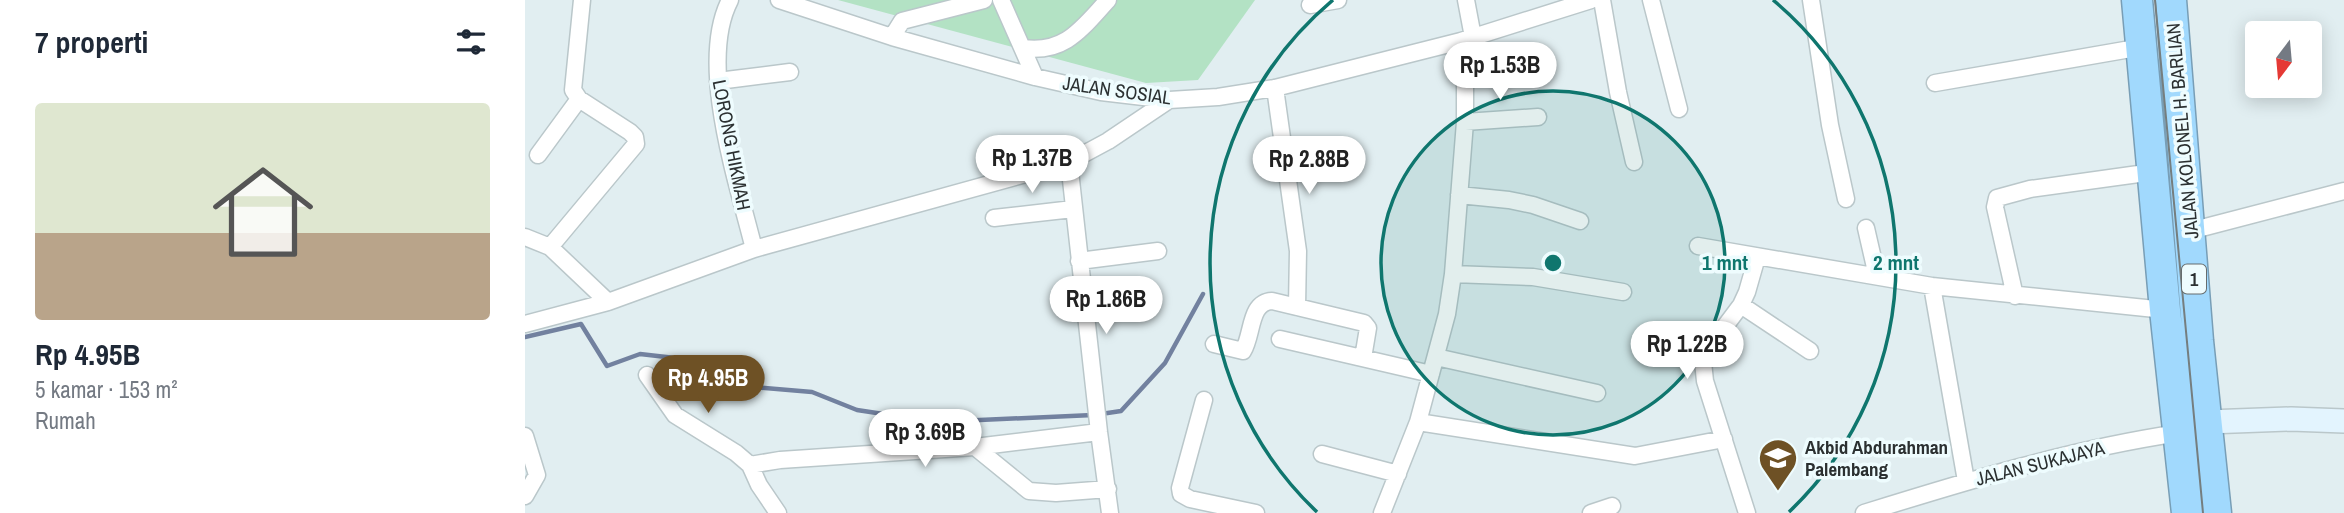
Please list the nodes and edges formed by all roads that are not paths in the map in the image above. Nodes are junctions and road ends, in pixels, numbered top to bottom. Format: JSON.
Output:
{"nodes":[{"id":1,"x":582,"y":0,"type":"edge"},
{"id":2,"x":730,"y":0,"type":"edge"},
{"id":3,"x":779,"y":0,"type":"edge"},
{"id":4,"x":984,"y":0,"type":"edge"},
{"id":5,"x":1001,"y":0,"type":"edge"},
{"id":6,"x":1108,"y":0,"type":"edge"},
{"id":7,"x":1338,"y":0,"type":"edge"},
{"id":8,"x":1467,"y":0,"type":"edge"},
{"id":9,"x":1591,"y":0,"type":"edge"},
{"id":10,"x":1602,"y":0,"type":"edge"},
{"id":11,"x":1651,"y":0,"type":"edge"},
{"id":12,"x":1811,"y":0,"type":"edge"},
{"id":13,"x":2137,"y":0,"type":"edge"},
{"id":14,"x":2171,"y":0,"type":"edge"},
{"id":15,"x":1310,"y":5,"type":"dead end"},
{"id":16,"x":892,"y":37,"type":"junction"},
{"id":17,"x":1467,"y":39,"type":"junction"},
{"id":18,"x":2142,"y":47,"type":"junction"},
{"id":19,"x":1023,"y":48,"type":"junction"},
{"id":20,"x":790,"y":72,"type":"dead end"},
{"id":21,"x":1035,"y":77,"type":"junction"},
{"id":22,"x":717,"y":81,"type":"junction"},
{"id":23,"x":1935,"y":83,"type":"dead end"},
{"id":24,"x":1275,"y":89,"type":"junction"},
{"id":25,"x":579,"y":99,"type":"junction"},
{"id":26,"x":1169,"y":100,"type":"junction"},
{"id":27,"x":1679,"y":109,"type":"dead end"},
{"id":28,"x":1538,"y":117,"type":"dead end"},
{"id":29,"x":1465,"y":122,"type":"junction"},
{"id":30,"x":538,"y":155,"type":"dead end"},
{"id":31,"x":1069,"y":162,"type":"junction"},
{"id":32,"x":1634,"y":162,"type":"dead end"},
{"id":33,"x":2153,"y":172,"type":"junction"},
{"id":34,"x":2344,"y":191,"type":"edge"},
{"id":35,"x":1459,"y":195,"type":"junction"},
{"id":36,"x":1846,"y":199,"type":"dead end"},
{"id":37,"x":1073,"y":209,"type":"junction"},
{"id":38,"x":994,"y":218,"type":"dead end"},
{"id":39,"x":1580,"y":221,"type":"dead end"},
{"id":40,"x":1866,"y":228,"type":"dead end"},
{"id":41,"x":2190,"y":231,"type":"junction"},
{"id":42,"x":525,"y":237,"type":"edge"},
{"id":43,"x":1698,"y":246,"type":"dead end"},
{"id":44,"x":550,"y":247,"type":"junction"},
{"id":45,"x":754,"y":249,"type":"junction"},
{"id":46,"x":1158,"y":251,"type":"dead end"},
{"id":47,"x":1757,"y":257,"type":"junction"},
{"id":48,"x":1079,"y":261,"type":"junction"},
{"id":49,"x":1453,"y":274,"type":"junction"},
{"id":50,"x":1877,"y":276,"type":"junction"},
{"id":51,"x":1932,"y":286,"type":"junction"},
{"id":52,"x":1623,"y":292,"type":"dead end"},
{"id":53,"x":2015,"y":296,"type":"junction"},
{"id":54,"x":608,"y":302,"type":"junction"},
{"id":55,"x":1741,"y":305,"type":"junction"},
{"id":56,"x":1297,"y":307,"type":"junction"},
{"id":57,"x":2165,"y":310,"type":"junction"},
{"id":58,"x":525,"y":324,"type":"edge"},
{"id":59,"x":1280,"y":339,"type":"dead end"},
{"id":60,"x":1214,"y":344,"type":"dead end"},
{"id":61,"x":1810,"y":351,"type":"dead end"},
{"id":62,"x":1436,"y":357,"type":"junction"},
{"id":63,"x":1363,"y":358,"type":"junction"},
{"id":64,"x":1431,"y":374,"type":"junction"},
{"id":65,"x":647,"y":375,"type":"dead end"},
{"id":66,"x":1597,"y":393,"type":"dead end"},
{"id":67,"x":1204,"y":400,"type":"dead end"},
{"id":68,"x":2344,"y":421,"type":"edge"},
{"id":69,"x":1418,"y":422,"type":"junction"},
{"id":70,"x":2208,"y":422,"type":"junction"},
{"id":71,"x":1098,"y":432,"type":"junction"},
{"id":72,"x":2179,"y":433,"type":"junction"},
{"id":73,"x":525,"y":436,"type":"edge"},
{"id":74,"x":1724,"y":439,"type":"junction"},
{"id":75,"x":975,"y":447,"type":"junction"},
{"id":76,"x":1322,"y":454,"type":"dead end"},
{"id":77,"x":750,"y":465,"type":"junction"},
{"id":78,"x":1398,"y":474,"type":"junction"},
{"id":79,"x":1966,"y":481,"type":"junction"},
{"id":80,"x":1108,"y":489,"type":"junction"},
{"id":81,"x":525,"y":496,"type":"edge"},
{"id":82,"x":1612,"y":506,"type":"dead end"},
{"id":83,"x":778,"y":513,"type":"edge"},
{"id":84,"x":1110,"y":513,"type":"edge"},
{"id":85,"x":1256,"y":513,"type":"edge"},
{"id":86,"x":1383,"y":513,"type":"edge"},
{"id":87,"x":1591,"y":513,"type":"edge"},
{"id":88,"x":1747,"y":513,"type":"edge"},
{"id":89,"x":1864,"y":513,"type":"edge"},
{"id":90,"x":2187,"y":513,"type":"edge"},
{"id":91,"x":2216,"y":513,"type":"edge"}],
"edges":[{"from":1,"to":25,"type":"street"},
{"from":2,"to":22,"type":"street","name":"LORONG HIKMAH"},
{"from":3,"to":16,"type":"street","name":"JALAN SOSIAL"},
{"from":4,"to":16,"type":"street"},
{"from":5,"to":19,"type":"street"},
{"from":6,"to":19,"type":"street"},
{"from":7,"to":15,"type":"street"},
{"from":8,"to":17,"type":"street"},
{"from":9,"to":17,"type":"street","name":"JALAN SOSIAL"},
{"from":10,"to":32,"type":"street"},
{"from":11,"to":27,"type":"street"},
{"from":12,"to":36,"type":"street"},
{"from":13,"to":18,"type":"highway","number":"1"},
{"from":14,"to":41,"type":"highway","name":"JALAN KOLONEL H. BARLIAN","number":"1"},
{"from":16,"to":21,"type":"street","name":"JALAN SOSIAL"},
{"from":17,"to":24,"type":"street","name":"JALAN SOSIAL"},
{"from":17,"to":29,"type":"street"},
{"from":18,"to":23,"type":"street"},
{"from":18,"to":33,"type":"highway","name":"JALAN KOLONEL H. BARLIAN","number":"1"},
{"from":19,"to":21,"type":"street"},
{"from":20,"to":22,"type":"street"},
{"from":21,"to":26,"type":"street","name":"JALAN SOSIAL"},
{"from":22,"to":45,"type":"street","name":"LORONG HIKMAH"},
{"from":24,"to":26,"type":"street","name":"JALAN SOSIAL"},
{"from":24,"to":56,"type":"street"},
{"from":25,"to":30,"type":"street"},
{"from":25,"to":44,"type":"street"},
{"from":26,"to":31,"type":"street"},
{"from":28,"to":29,"type":"street"},
{"from":29,"to":35,"type":"street"},
{"from":31,"to":37,"type":"street"},
{"from":31,"to":45,"type":"street"},
{"from":33,"to":53,"type":"street"},
{"from":33,"to":57,"type":"highway","name":"JALAN KOLONEL H. BARLIAN","number":"1"},
{"from":34,"to":41,"type":"street"},
{"from":35,"to":39,"type":"street"},
{"from":35,"to":49,"type":"street"},
{"from":37,"to":38,"type":"street"},
{"from":37,"to":48,"type":"street"},
{"from":40,"to":50,"type":"street"},
{"from":41,"to":70,"type":"highway","name":"JALAN KOLONEL H. BARLIAN","number":"1"},
{"from":42,"to":44,"type":"street"},
{"from":43,"to":47,"type":"street"},
{"from":44,"to":54,"type":"street"},
{"from":45,"to":54,"type":"street"},
{"from":46,"to":48,"type":"street"},
{"from":47,"to":50,"type":"street"},
{"from":47,"to":55,"type":"street"},
{"from":48,"to":71,"type":"street"},
{"from":49,"to":52,"type":"street"},
{"from":49,"to":62,"type":"street"},
{"from":50,"to":51,"type":"street"},
{"from":51,"to":53,"type":"street"},
{"from":51,"to":79,"type":"street"},
{"from":53,"to":57,"type":"street"},
{"from":54,"to":58,"type":"street"},
{"from":55,"to":61,"type":"street"},
{"from":55,"to":74,"type":"street"},
{"from":56,"to":60,"type":"street"},
{"from":56,"to":63,"type":"street"},
{"from":57,"to":72,"type":"highway","name":"JALAN KOLONEL H. BARLIAN","number":"1"},
{"from":59,"to":63,"type":"street"},
{"from":62,"to":64,"type":"street"},
{"from":62,"to":66,"type":"street"},
{"from":63,"to":64,"type":"street"},
{"from":64,"to":69,"type":"street"},
{"from":65,"to":77,"type":"street"},
{"from":67,"to":85,"type":"street"},
{"from":68,"to":70,"type":"street"},
{"from":69,"to":74,"type":"street"},
{"from":69,"to":78,"type":"street"},
{"from":70,"to":91,"type":"highway","name":"JALAN KOLONEL H. BARLIAN","number":"1"},
{"from":71,"to":75,"type":"street"},
{"from":71,"to":80,"type":"street"},
{"from":72,"to":79,"type":"street","name":"JALAN SUKAJAYA"},
{"from":72,"to":90,"type":"highway","name":"JALAN KOLONEL H. BARLIAN","number":"1"},
{"from":73,"to":81,"type":"street"},
{"from":74,"to":88,"type":"street"},
{"from":75,"to":77,"type":"street"},
{"from":75,"to":80,"type":"street"},
{"from":76,"to":78,"type":"street"},
{"from":77,"to":83,"type":"street"},
{"from":78,"to":86,"type":"street"},
{"from":79,"to":89,"type":"street","name":"JALAN SUKAJAYA"},
{"from":80,"to":84,"type":"street"},
{"from":82,"to":87,"type":"street"}]}
